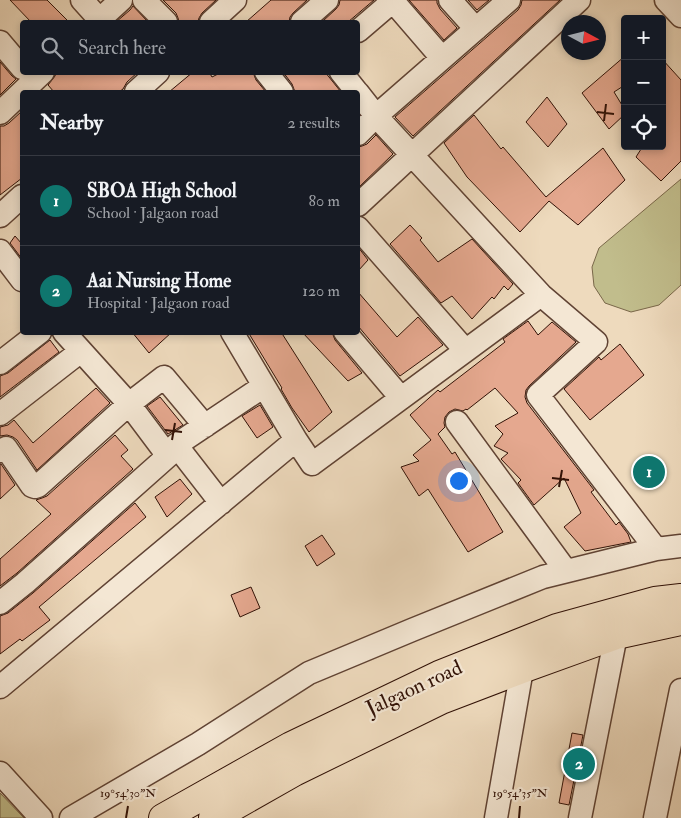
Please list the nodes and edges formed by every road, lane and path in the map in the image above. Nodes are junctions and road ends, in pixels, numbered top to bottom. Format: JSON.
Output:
{"nodes":[{"id":1,"x":82,"y":0,"type":"edge"},
{"id":2,"x":121,"y":0,"type":"edge"},
{"id":3,"x":144,"y":0,"type":"edge"},
{"id":4,"x":327,"y":0,"type":"edge"},
{"id":5,"x":393,"y":0,"type":"edge"},
{"id":6,"x":450,"y":0,"type":"edge"},
{"id":7,"x":508,"y":0,"type":"edge"},
{"id":8,"x":579,"y":0,"type":"edge"},
{"id":9,"x":666,"y":0,"type":"edge"},
{"id":10,"x":681,"y":16,"type":"edge"},
{"id":11,"x":97,"y":20,"type":"edge"},
{"id":12,"x":99,"y":20,"type":"edge"},
{"id":13,"x":164,"y":20,"type":"edge"},
{"id":14,"x":304,"y":20,"type":"edge"},
{"id":15,"x":360,"y":29,"type":"edge"},
{"id":16,"x":476,"y":29,"type":"junction"},
{"id":17,"x":0,"y":42,"type":"edge"},
{"id":18,"x":442,"y":58,"type":"junction"},
{"id":19,"x":20,"y":63,"type":"edge"},
{"id":20,"x":155,"y":75,"type":"edge"},
{"id":21,"x":268,"y":75,"type":"edge"},
{"id":22,"x":343,"y":75,"type":"edge"},
{"id":23,"x":34,"y":77,"type":"edge"},
{"id":24,"x":22,"y":90,"type":"edge"},
{"id":25,"x":138,"y":90,"type":"edge"},
{"id":26,"x":280,"y":90,"type":"edge"},
{"id":27,"x":355,"y":90,"type":"edge"},
{"id":28,"x":20,"y":92,"type":"edge"},
{"id":29,"x":360,"y":97,"type":"edge"},
{"id":30,"x":0,"y":113,"type":"edge"},
{"id":31,"x":376,"y":116,"type":"junction"},
{"id":32,"x":360,"y":132,"type":"edge"},
{"id":33,"x":412,"y":155,"type":"junction"},
{"id":34,"x":20,"y":198,"type":"edge"},
{"id":35,"x":360,"y":203,"type":"edge"},
{"id":36,"x":0,"y":216,"type":"edge"},
{"id":37,"x":360,"y":230,"type":"edge"},
{"id":38,"x":0,"y":251,"type":"edge"},
{"id":39,"x":20,"y":277,"type":"edge"},
{"id":40,"x":541,"y":295,"type":"junction"},
{"id":41,"x":36,"y":335,"type":"edge"},
{"id":42,"x":67,"y":335,"type":"edge"},
{"id":43,"x":234,"y":335,"type":"edge"},
{"id":44,"x":347,"y":335,"type":"edge"},
{"id":45,"x":465,"y":350,"type":"junction"},
{"id":46,"x":80,"y":351,"type":"junction"},
{"id":47,"x":0,"y":363,"type":"edge"},
{"id":48,"x":264,"y":386,"type":"junction"},
{"id":49,"x":401,"y":398,"type":"junction"},
{"id":50,"x":129,"y":404,"type":"junction"},
{"id":51,"x":0,"y":414,"type":"edge"},
{"id":52,"x":457,"y":422,"type":"dead end"},
{"id":53,"x":205,"y":426,"type":"junction"},
{"id":54,"x":296,"y":440,"type":"junction"},
{"id":55,"x":172,"y":451,"type":"junction"},
{"id":56,"x":0,"y":452,"type":"edge"},
{"id":57,"x":220,"y":503,"type":"junction"},
{"id":58,"x":681,"y":546,"type":"edge"},
{"id":59,"x":656,"y":549,"type":"junction"},
{"id":60,"x":566,"y":572,"type":"junction"},
{"id":61,"x":681,"y":598,"type":"edge"},
{"id":62,"x":0,"y":604,"type":"edge"},
{"id":63,"x":681,"y":621,"type":"edge"},
{"id":64,"x":616,"y":635,"type":"junction"},
{"id":65,"x":522,"y":669,"type":"junction"},
{"id":66,"x":0,"y":687,"type":"edge"},
{"id":67,"x":681,"y":690,"type":"edge"},
{"id":68,"x":674,"y":760,"type":"edge"},
{"id":69,"x":0,"y":773,"type":"edge"},
{"id":70,"x":40,"y":818,"type":"edge"},
{"id":71,"x":71,"y":818,"type":"edge"},
{"id":72,"x":163,"y":818,"type":"edge"},
{"id":73,"x":213,"y":818,"type":"edge"},
{"id":74,"x":496,"y":818,"type":"edge"},
{"id":75,"x":580,"y":818,"type":"edge"},
{"id":76,"x":655,"y":818,"type":"edge"}],
"edges":[{"from":1,"to":11,"type":"street"},
{"from":2,"to":12,"type":"street"},
{"from":3,"to":13,"type":"street"},
{"from":4,"to":14,"type":"street"},
{"from":5,"to":15,"type":"street"},
{"from":5,"to":18,"type":"street"},
{"from":6,"to":16,"type":"street"},
{"from":7,"to":16,"type":"street"},
{"from":8,"to":33,"type":"street"},
{"from":9,"to":10,"type":"street"},
{"from":16,"to":18,"type":"street"},
{"from":17,"to":19,"type":"street"},
{"from":18,"to":31,"type":"street"},
{"from":20,"to":25,"type":"street"},
{"from":21,"to":26,"type":"street"},
{"from":22,"to":27,"type":"street"},
{"from":23,"to":24,"type":"street"},
{"from":28,"to":30,"type":"street"},
{"from":29,"to":31,"type":"street"},
{"from":31,"to":32,"type":"street"},
{"from":31,"to":33,"type":"street"},
{"from":33,"to":35,"type":"street"},
{"from":33,"to":40,"type":"street"},
{"from":34,"to":36,"type":"street"},
{"from":37,"to":45,"type":"street"},
{"from":38,"to":39,"type":"street"},
{"from":40,"to":45,"type":"street"},
{"from":40,"to":59,"type":"street"},
{"from":41,"to":47,"type":"street"},
{"from":42,"to":46,"type":"street"},
{"from":43,"to":48,"type":"street"},
{"from":44,"to":49,"type":"street"},
{"from":45,"to":49,"type":"street"},
{"from":46,"to":50,"type":"street"},
{"from":46,"to":51,"type":"street"},
{"from":48,"to":53,"type":"street"},
{"from":48,"to":54,"type":"street"},
{"from":49,"to":54,"type":"street"},
{"from":50,"to":53,"type":"street"},
{"from":50,"to":55,"type":"street"},
{"from":50,"to":56,"type":"street"},
{"from":52,"to":60,"type":"street"},
{"from":53,"to":55,"type":"street"},
{"from":54,"to":57,"type":"street"},
{"from":55,"to":57,"type":"street"},
{"from":55,"to":62,"type":"street"},
{"from":57,"to":66,"type":"street"},
{"from":58,"to":59,"type":"street"},
{"from":59,"to":60,"type":"street"},
{"from":60,"to":71,"type":"street"},
{"from":61,"to":72,"type":"highway","name":"Jalgaon road"},
{"from":63,"to":64,"type":"highway","name":"Jalgaon road"},
{"from":64,"to":65,"type":"highway","name":"Jalgaon road"},
{"from":64,"to":75,"type":"street"},
{"from":65,"to":73,"type":"highway","name":"Jalgaon road"},
{"from":65,"to":74,"type":"street"},
{"from":67,"to":68,"type":"street"},
{"from":68,"to":76,"type":"street"},
{"from":69,"to":70,"type":"street"}]}
